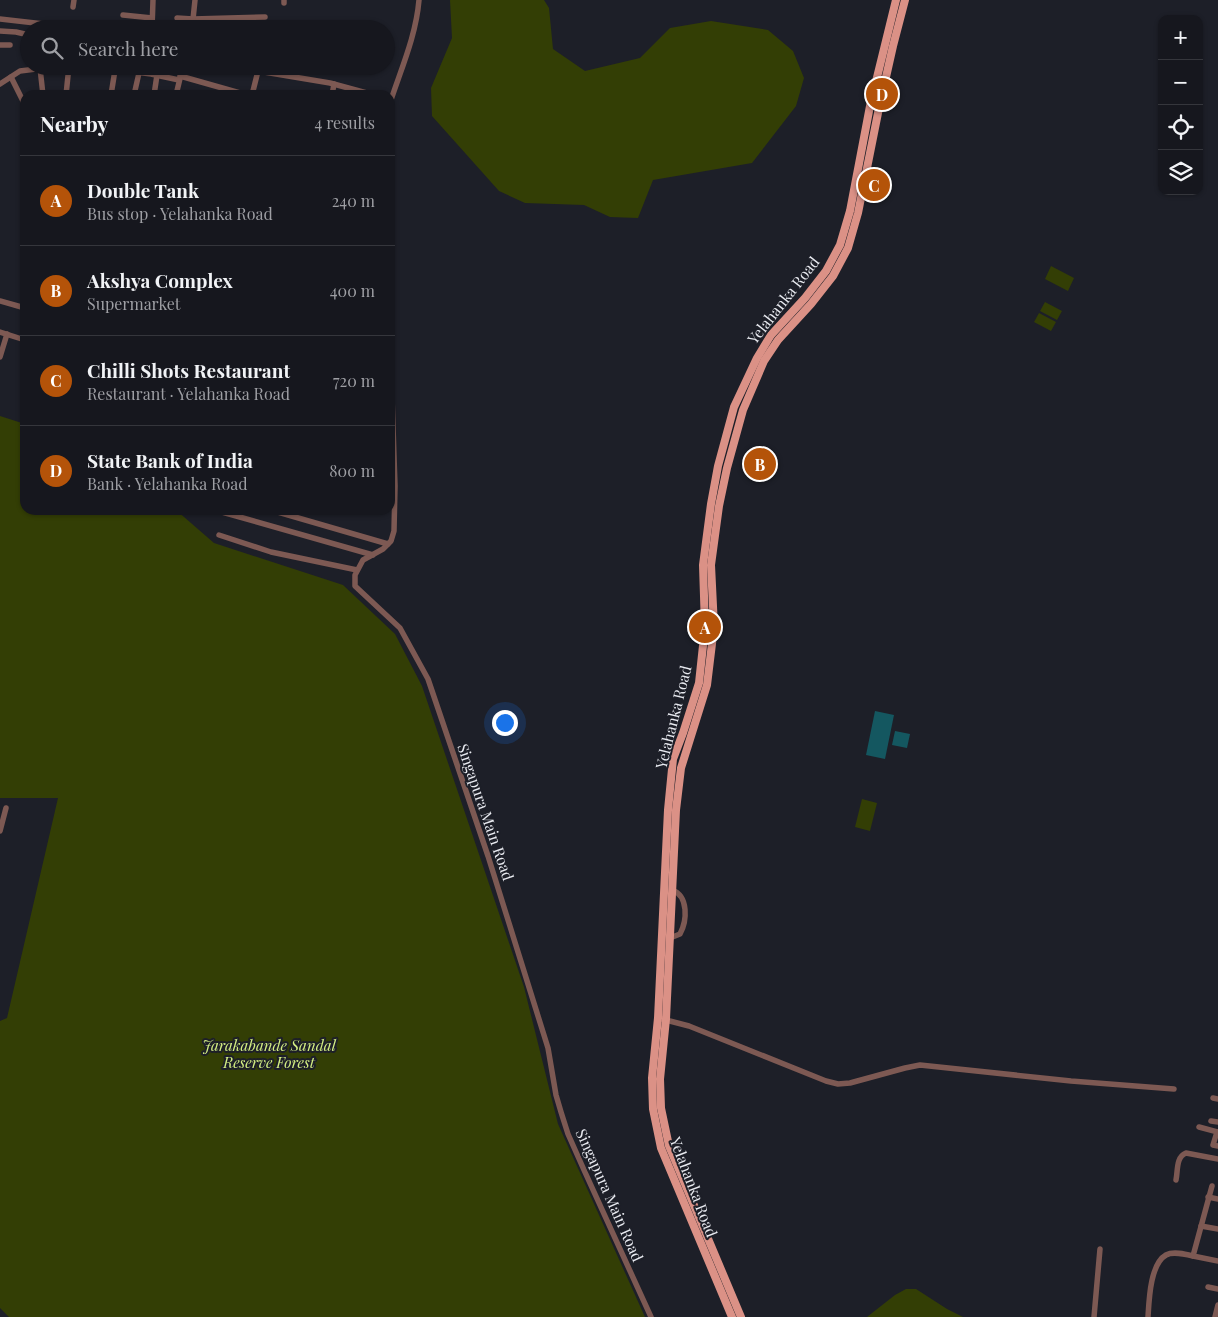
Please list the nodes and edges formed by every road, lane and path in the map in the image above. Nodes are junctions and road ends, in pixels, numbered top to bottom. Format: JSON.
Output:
{"nodes":[{"id":1,"x":74,"y":0,"type":"edge"},
{"id":2,"x":153,"y":0,"type":"edge"},
{"id":3,"x":195,"y":0,"type":"edge"},
{"id":4,"x":419,"y":0,"type":"edge"},
{"id":5,"x":896,"y":0,"type":"edge"},
{"id":6,"x":905,"y":0,"type":"edge"},
{"id":7,"x":74,"y":7,"type":"dead end"},
{"id":8,"x":124,"y":15,"type":"dead end"},
{"id":9,"x":265,"y":17,"type":"dead end"},
{"id":10,"x":152,"y":18,"type":"joint"},
{"id":11,"x":177,"y":18,"type":"dead end"},
{"id":12,"x":0,"y":19,"type":"edge"},
{"id":13,"x":193,"y":19,"type":"junction"},
{"id":14,"x":20,"y":21,"type":"edge"},
{"id":15,"x":0,"y":31,"type":"edge"},
{"id":16,"x":20,"y":33,"type":"edge"},
{"id":17,"x":0,"y":45,"type":"edge"},
{"id":18,"x":10,"y":45,"type":"dead end"},
{"id":19,"x":20,"y":70,"type":"edge"},
{"id":20,"x":41,"y":75,"type":"edge"},
{"id":21,"x":69,"y":75,"type":"edge"},
{"id":22,"x":114,"y":75,"type":"edge"},
{"id":23,"x":139,"y":75,"type":"edge"},
{"id":24,"x":154,"y":75,"type":"joint"},
{"id":25,"x":181,"y":75,"type":"edge"},
{"id":26,"x":257,"y":75,"type":"edge"},
{"id":27,"x":292,"y":75,"type":"edge"},
{"id":28,"x":11,"y":77,"type":"junction"},
{"id":29,"x":180,"y":78,"type":"junction"},
{"id":30,"x":0,"y":84,"type":"edge"},
{"id":31,"x":334,"y":84,"type":"junction"},
{"id":32,"x":42,"y":90,"type":"edge"},
{"id":33,"x":67,"y":90,"type":"edge"},
{"id":34,"x":112,"y":90,"type":"edge"},
{"id":35,"x":135,"y":90,"type":"edge"},
{"id":36,"x":154,"y":90,"type":"edge"},
{"id":37,"x":177,"y":90,"type":"edge"},
{"id":38,"x":227,"y":90,"type":"edge"},
{"id":39,"x":253,"y":90,"type":"edge"},
{"id":40,"x":333,"y":90,"type":"edge"},
{"id":41,"x":356,"y":90,"type":"edge"},
{"id":42,"x":394,"y":90,"type":"edge"},
{"id":43,"x":20,"y":95,"type":"edge"},
{"id":44,"x":0,"y":301,"type":"edge"},
{"id":45,"x":20,"y":307,"type":"edge"},
{"id":46,"x":0,"y":332,"type":"edge"},
{"id":47,"x":8,"y":334,"type":"junction"},
{"id":48,"x":20,"y":338,"type":"edge"},
{"id":49,"x":0,"y":357,"type":"edge"},
{"id":50,"x":233,"y":515,"type":"edge"},
{"id":51,"x":288,"y":515,"type":"edge"},
{"id":52,"x":394,"y":515,"type":"edge"},
{"id":53,"x":219,"y":535,"type":"dead end"},
{"id":54,"x":388,"y":544,"type":"junction"},
{"id":55,"x":373,"y":555,"type":"junction"},
{"id":56,"x":358,"y":570,"type":"junction"},
{"id":57,"x":6,"y":808,"type":"dead end"},
{"id":58,"x":0,"y":831,"type":"edge"},
{"id":59,"x":672,"y":890,"type":"junction"},
{"id":60,"x":670,"y":938,"type":"junction"},
{"id":61,"x":662,"y":1019,"type":"junction"},
{"id":62,"x":1174,"y":1089,"type":"dead end"},
{"id":63,"x":1211,"y":1121,"type":"dead end"},
{"id":64,"x":1218,"y":1122,"type":"edge"},
{"id":65,"x":1199,"y":1127,"type":"dead end"},
{"id":66,"x":1218,"y":1132,"type":"edge"},
{"id":67,"x":1218,"y":1146,"type":"edge"},
{"id":68,"x":1218,"y":1159,"type":"edge"},
{"id":69,"x":1176,"y":1180,"type":"dead end"},
{"id":70,"x":1212,"y":1186,"type":"dead end"},
{"id":71,"x":1208,"y":1197,"type":"junction"},
{"id":72,"x":1218,"y":1199,"type":"edge"},
{"id":73,"x":1201,"y":1226,"type":"junction"},
{"id":74,"x":1218,"y":1229,"type":"edge"},
{"id":75,"x":1100,"y":1249,"type":"dead end"},
{"id":76,"x":1193,"y":1256,"type":"junction"},
{"id":77,"x":1218,"y":1261,"type":"edge"},
{"id":78,"x":1208,"y":1287,"type":"dead end"},
{"id":79,"x":1218,"y":1289,"type":"edge"},
{"id":80,"x":1218,"y":1305,"type":"edge"},
{"id":81,"x":651,"y":1317,"type":"edge"},
{"id":82,"x":732,"y":1317,"type":"edge"},
{"id":83,"x":741,"y":1317,"type":"edge"},
{"id":84,"x":1094,"y":1317,"type":"edge"},
{"id":85,"x":1148,"y":1317,"type":"edge"},
{"id":86,"x":1215,"y":1317,"type":"edge"}],
"edges":[{"from":1,"to":7,"type":"street"},
{"from":2,"to":10,"type":"street"},
{"from":3,"to":13,"type":"street"},
{"from":4,"to":42,"type":"street"},
{"from":5,"to":61,"type":"main road","name":"Yelahanka Road"},
{"from":6,"to":59,"type":"main road","name":"Yelahanka Road"},
{"from":8,"to":10,"type":"street"},
{"from":9,"to":13,"type":"street"},
{"from":11,"to":13,"type":"street"},
{"from":12,"to":14,"type":"street"},
{"from":15,"to":16,"type":"street"},
{"from":17,"to":18,"type":"street"},
{"from":19,"to":28,"type":"street"},
{"from":20,"to":32,"type":"street"},
{"from":21,"to":33,"type":"street"},
{"from":22,"to":34,"type":"street"},
{"from":23,"to":35,"type":"street"},
{"from":24,"to":29,"type":"street"},
{"from":24,"to":36,"type":"street"},
{"from":25,"to":29,"type":"street"},
{"from":26,"to":39,"type":"street"},
{"from":27,"to":31,"type":"street"},
{"from":28,"to":30,"type":"street"},
{"from":28,"to":43,"type":"street"},
{"from":29,"to":37,"type":"street"},
{"from":29,"to":38,"type":"street"},
{"from":31,"to":40,"type":"street"},
{"from":31,"to":41,"type":"street"},
{"from":44,"to":45,"type":"street"},
{"from":46,"to":47,"type":"street"},
{"from":47,"to":48,"type":"street"},
{"from":47,"to":49,"type":"street"},
{"from":50,"to":55,"type":"street"},
{"from":51,"to":54,"type":"street"},
{"from":52,"to":54,"type":"street"},
{"from":53,"to":56,"type":"street"},
{"from":54,"to":55,"type":"street"},
{"from":55,"to":56,"type":"street"},
{"from":56,"to":81,"type":"street","name":"Singapura Main Road"},
{"from":57,"to":58,"type":"street"},
{"from":59,"to":60,"type":"main road","name":"Yelahanka Road"},
{"from":59,"to":60,"type":"street"},
{"from":60,"to":61,"type":"main road","name":"Yelahanka Road"},
{"from":61,"to":62,"type":"street"},
{"from":61,"to":82,"type":"main road","name":"Yelahanka Road"},
{"from":61,"to":83,"type":"main road","name":"Yelahanka Road"},
{"from":63,"to":64,"type":"street"},
{"from":65,"to":66,"type":"street"},
{"from":66,"to":67,"type":"street"},
{"from":68,"to":69,"type":"street"},
{"from":70,"to":71,"type":"street"},
{"from":71,"to":72,"type":"street"},
{"from":71,"to":73,"type":"street"},
{"from":73,"to":74,"type":"street"},
{"from":73,"to":76,"type":"street"},
{"from":75,"to":84,"type":"street"},
{"from":76,"to":77,"type":"street"},
{"from":76,"to":85,"type":"street"},
{"from":78,"to":79,"type":"street"},
{"from":80,"to":86,"type":"street"}]}
